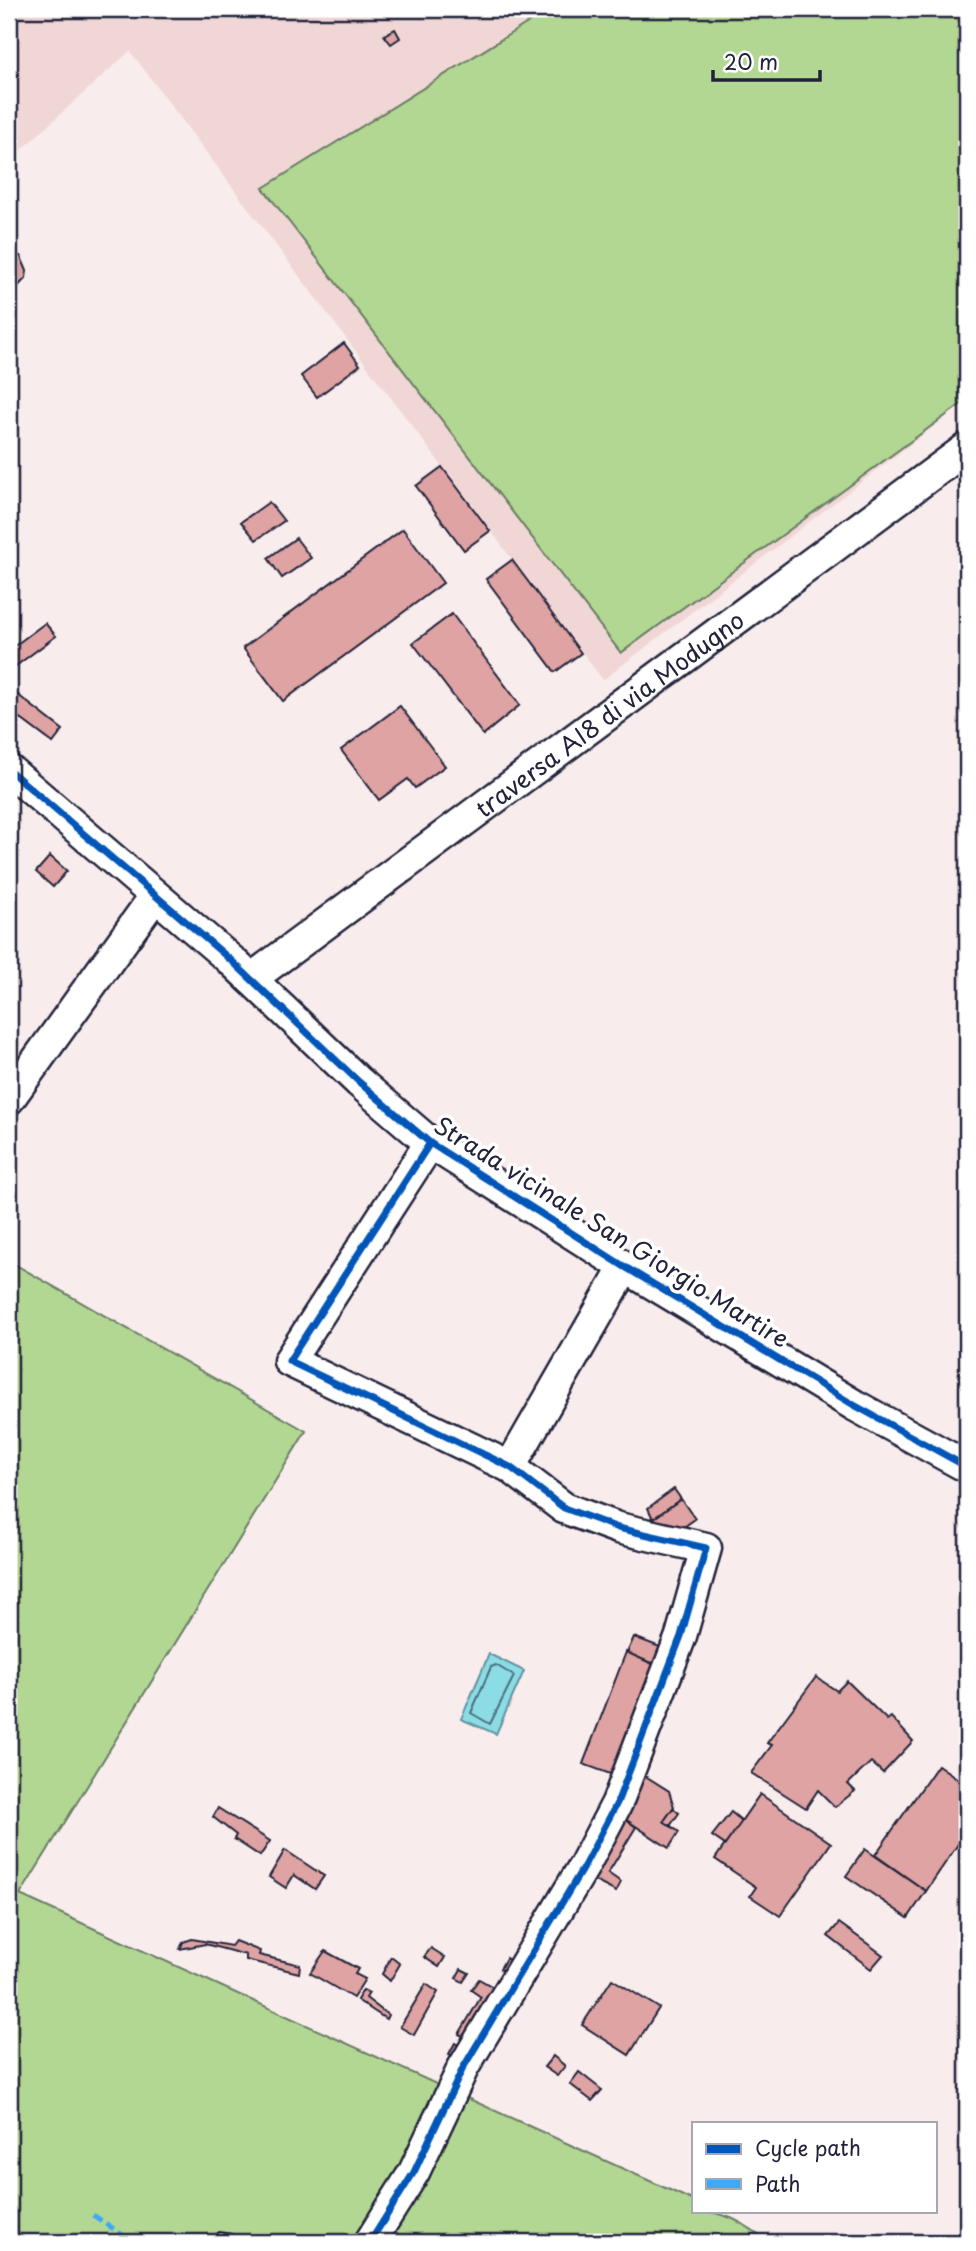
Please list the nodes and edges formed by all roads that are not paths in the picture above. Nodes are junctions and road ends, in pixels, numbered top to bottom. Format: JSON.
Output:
{"nodes":[{"id":1,"x":967,"y":448,"type":"edge"},
{"id":2,"x":9,"y":770,"type":"edge"},
{"id":3,"x":155,"y":896,"type":"junction"},
{"id":4,"x":251,"y":979,"type":"junction"},
{"id":5,"x":22,"y":1060,"type":"edge"},
{"id":6,"x":9,"y":1099,"type":"edge"},
{"id":7,"x":430,"y":1143,"type":"junction"},
{"id":8,"x":625,"y":1267,"type":"junction"},
{"id":9,"x":510,"y":1467,"type":"junction"},
{"id":10,"x":967,"y":1467,"type":"edge"},
{"id":11,"x":370,"y":2242,"type":"edge"}],
"edges":[{"from":1,"to":4,"type":"street","name":"traversa AI8 di via Modugno"},
{"from":2,"to":3,"type":"street","name":"Strada vicinale San Giorgio Martire"},
{"from":3,"to":4,"type":"street","name":"Strada vicinale San Giorgio Martire"},
{"from":3,"to":5,"type":"street"},
{"from":4,"to":7,"type":"street","name":"Strada vicinale San Giorgio Martire"},
{"from":5,"to":6,"type":"street"},
{"from":7,"to":8,"type":"street","name":"Strada vicinale San Giorgio Martire"},
{"from":7,"to":9,"type":"street"},
{"from":8,"to":9,"type":"street"},
{"from":8,"to":10,"type":"street","name":"Strada vicinale San Giorgio Martire"},
{"from":9,"to":11,"type":"street"}]}
